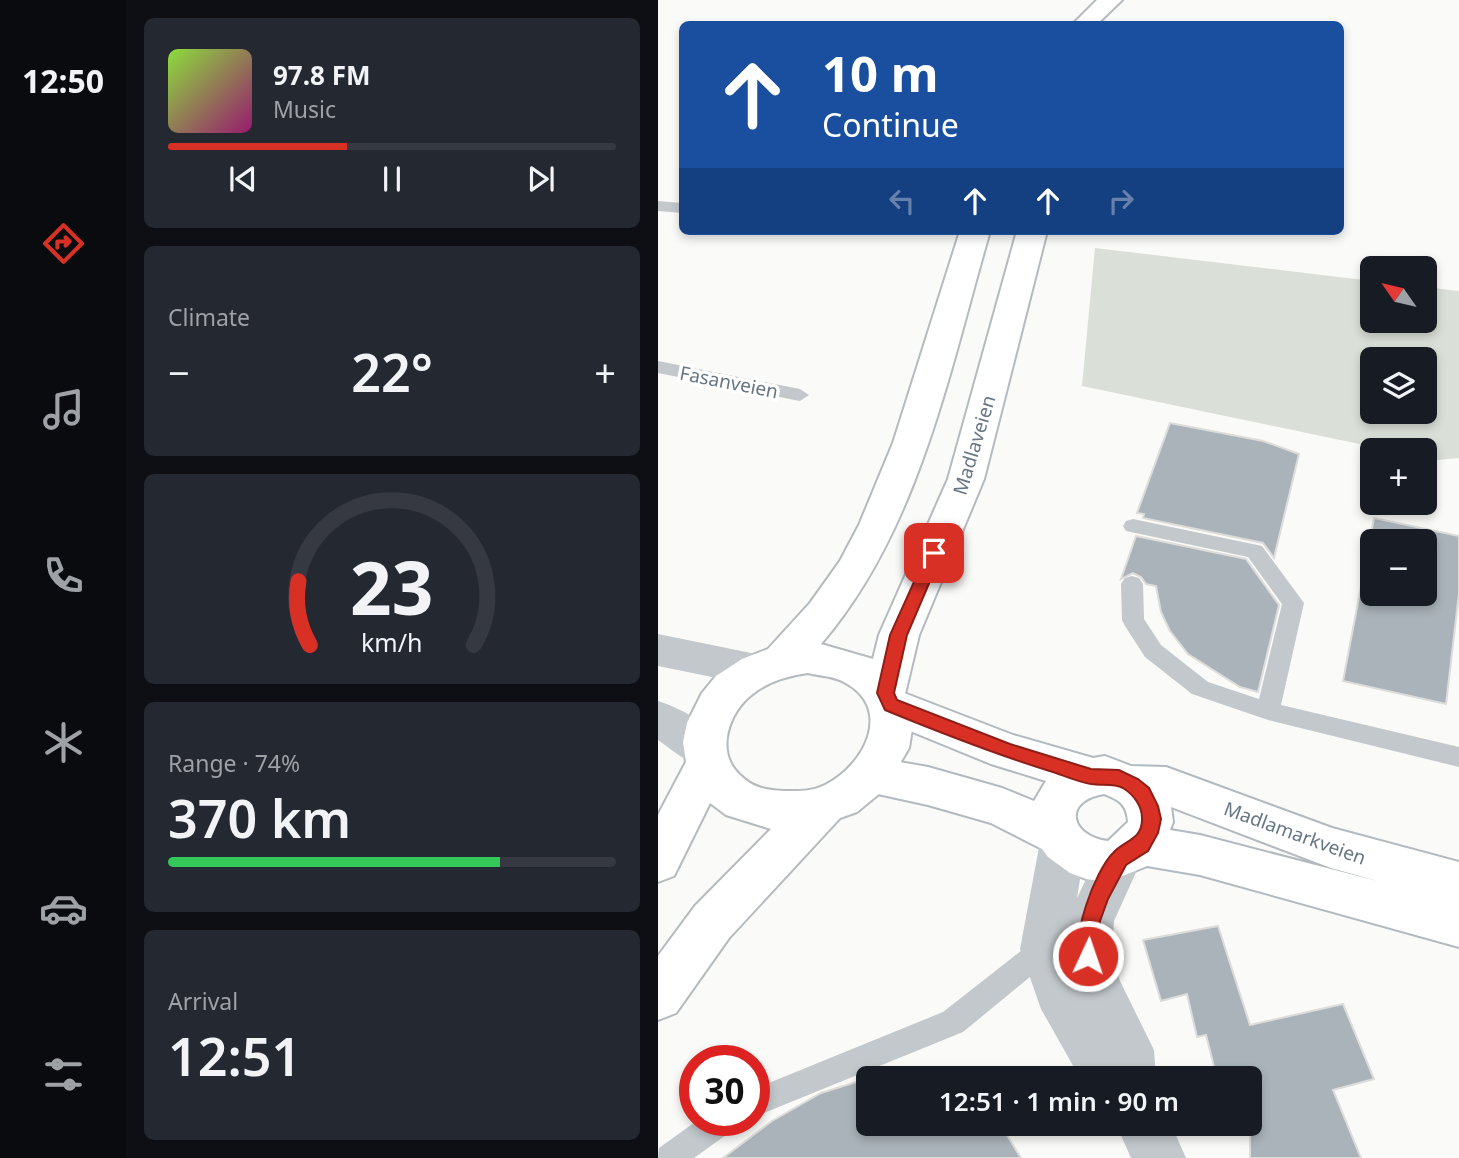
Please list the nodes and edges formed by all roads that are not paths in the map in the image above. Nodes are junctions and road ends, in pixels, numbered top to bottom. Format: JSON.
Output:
{"nodes":[{"id":1,"x":1096,"y":0,"type":"edge"},
{"id":2,"x":1120,"y":11,"type":"edge"},
{"id":3,"x":1084,"y":21,"type":"edge"},
{"id":4,"x":1091,"y":21,"type":"edge"},
{"id":5,"x":658,"y":206,"type":"edge"},
{"id":6,"x":679,"y":208,"type":"edge"},
{"id":7,"x":974,"y":235,"type":"edge"},
{"id":8,"x":1031,"y":235,"type":"edge"},
{"id":9,"x":658,"y":367,"type":"edge"},
{"id":10,"x":800,"y":395,"type":"dead end"},
{"id":11,"x":1133,"y":526,"type":"dead end"},
{"id":12,"x":1132,"y":584,"type":"dead end"},
{"id":13,"x":658,"y":650,"type":"edge"},
{"id":14,"x":769,"y":665,"type":"junction"},
{"id":15,"x":888,"y":699,"type":"junction"},
{"id":16,"x":1268,"y":711,"type":"junction"},
{"id":17,"x":658,"y":718,"type":"edge"},
{"id":18,"x":705,"y":756,"type":"junction"},
{"id":19,"x":1459,"y":757,"type":"edge"},
{"id":20,"x":871,"y":776,"type":"junction"},
{"id":21,"x":1111,"y":780,"type":"junction"},
{"id":22,"x":824,"y":805,"type":"junction"},
{"id":23,"x":1060,"y":838,"type":"junction"},
{"id":24,"x":1130,"y":852,"type":"junction"},
{"id":25,"x":658,"y":861,"type":"edge"},
{"id":26,"x":1459,"y":883,"type":"edge"},
{"id":27,"x":1459,"y":925,"type":"edge"},
{"id":28,"x":1044,"y":949,"type":"junction"},
{"id":29,"x":658,"y":996,"type":"edge"},
{"id":30,"x":1102,"y":1066,"type":"edge"},
{"id":31,"x":1129,"y":1066,"type":"edge"},
{"id":32,"x":770,"y":1096,"type":"edge"},
{"id":33,"x":700,"y":1136,"type":"edge"},
{"id":34,"x":1149,"y":1136,"type":"edge"},
{"id":35,"x":669,"y":1158,"type":"edge"},
{"id":36,"x":1159,"y":1158,"type":"edge"}],
"edges":[{"from":1,"to":3,"type":"main road"},
{"from":2,"to":4,"type":"main road"},
{"from":5,"to":6,"type":"lane"},
{"from":7,"to":14,"type":"main road"},
{"from":8,"to":15,"type":"main road","name":"Madlaveien"},
{"from":9,"to":10,"type":"lane","name":"Fasanveien"},
{"from":11,"to":16,"type":"lane"},
{"from":12,"to":16,"type":"lane"},
{"from":13,"to":14,"type":"street"},
{"from":14,"to":15,"type":"main road"},
{"from":14,"to":18,"type":"main road"},
{"from":15,"to":20,"type":"main road"},
{"from":15,"to":21,"type":"main road","name":"Madlamarkveien"},
{"from":16,"to":19,"type":"lane"},
{"from":17,"to":18,"type":"street"},
{"from":18,"to":22,"type":"main road"},
{"from":18,"to":25,"type":"main road"},
{"from":20,"to":22,"type":"main road"},
{"from":20,"to":23,"type":"main road"},
{"from":21,"to":23,"type":"main road"},
{"from":21,"to":24,"type":"main road"},
{"from":21,"to":26,"type":"main road","name":"Madlamarkveien"},
{"from":22,"to":29,"type":"main road"},
{"from":23,"to":24,"type":"main road"},
{"from":23,"to":28,"type":"street"},
{"from":24,"to":27,"type":"main road"},
{"from":24,"to":31,"type":"street"},
{"from":28,"to":30,"type":"street"},
{"from":28,"to":32,"type":"lane"},
{"from":33,"to":35,"type":"lane"},
{"from":34,"to":36,"type":"street"}]}
